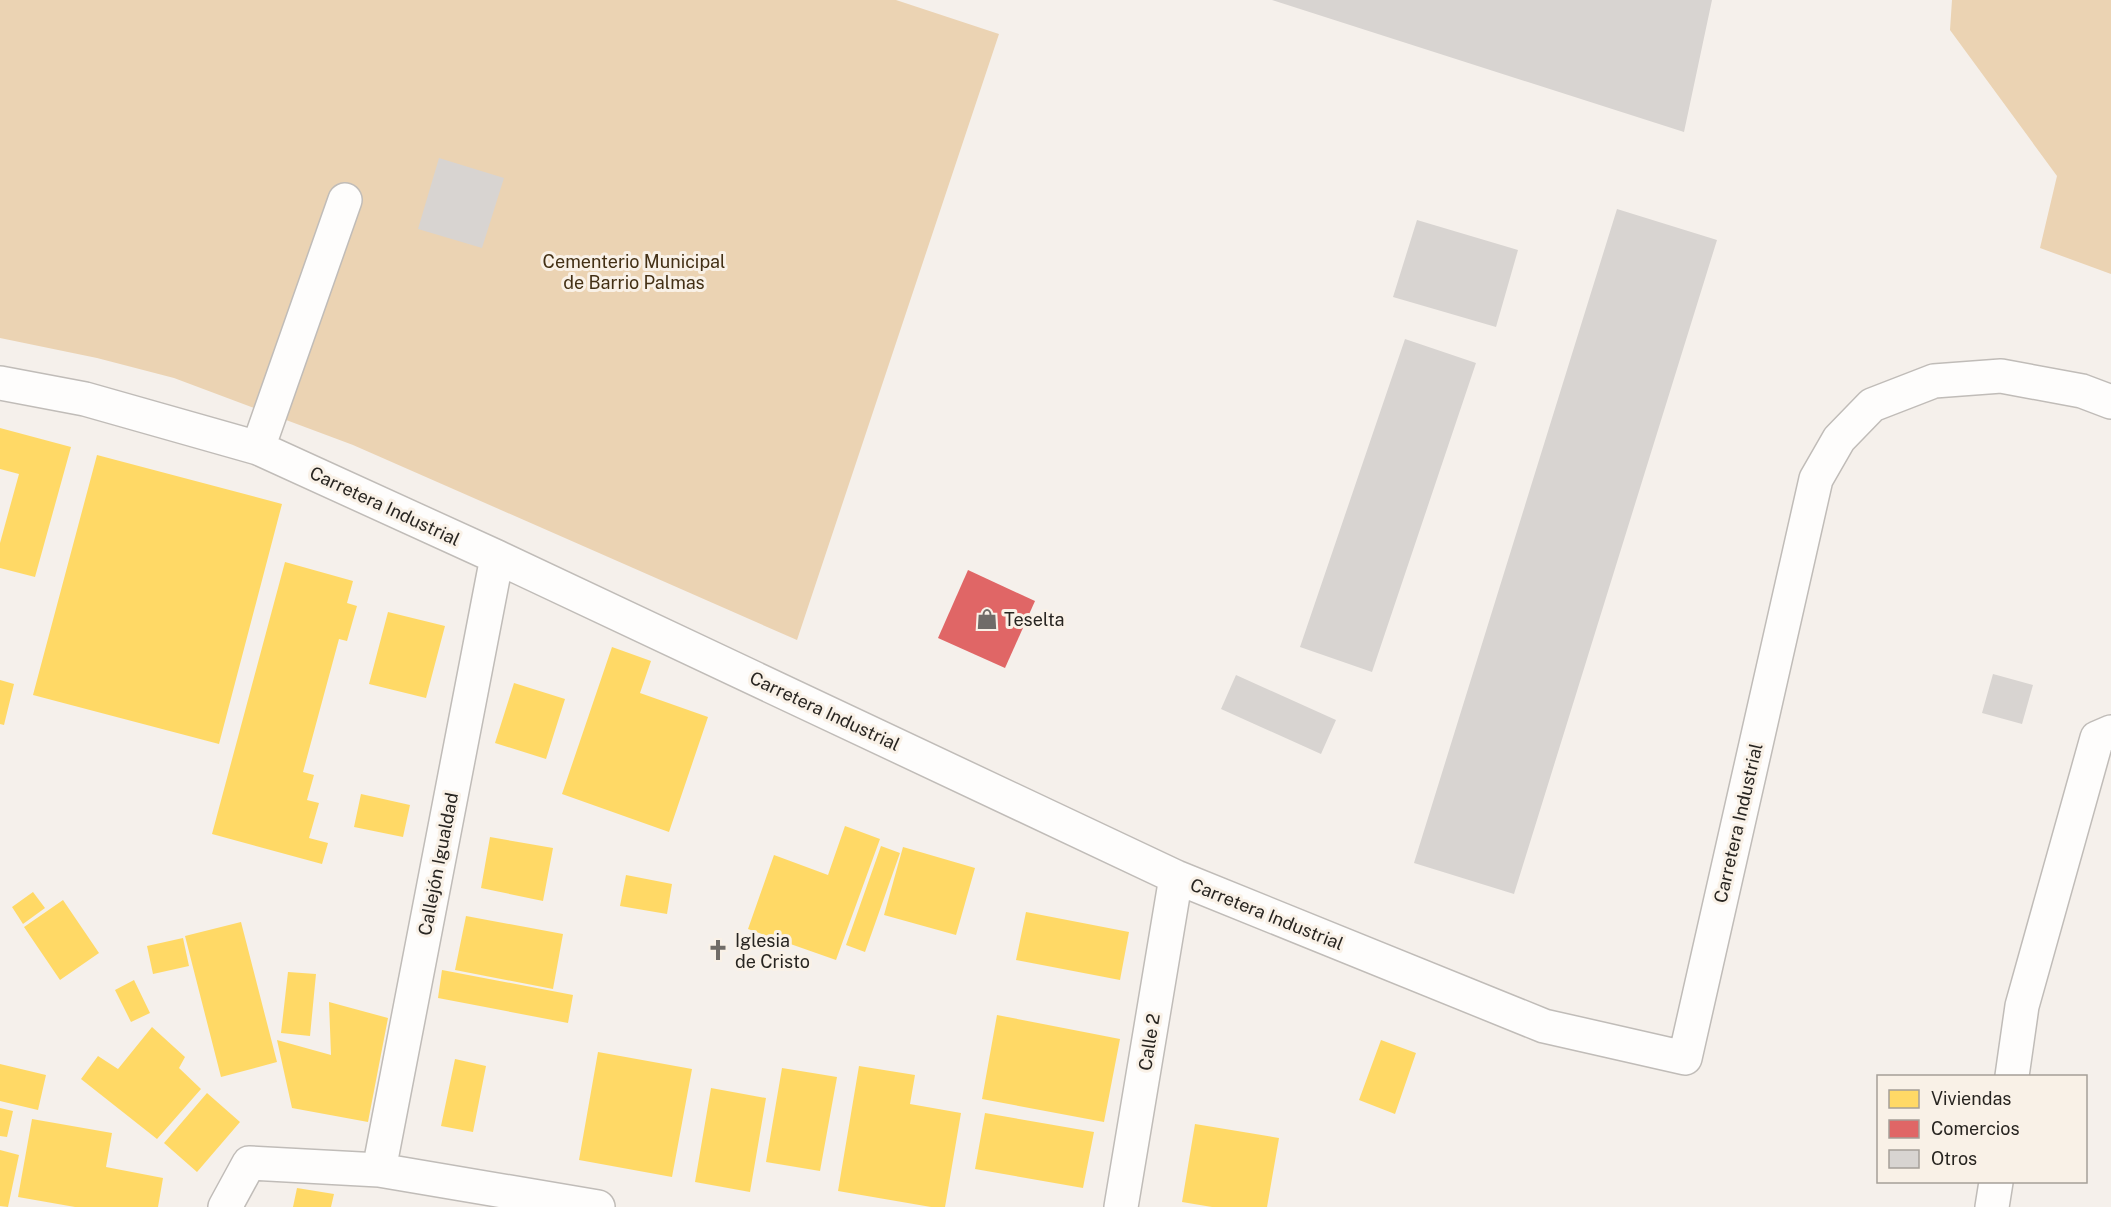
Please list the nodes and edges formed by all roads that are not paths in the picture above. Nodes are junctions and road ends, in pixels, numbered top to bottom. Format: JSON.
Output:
{"nodes":[{"id":1,"x":345,"y":200,"type":"dead end"},
{"id":2,"x":0,"y":383,"type":"edge"},
{"id":3,"x":2111,"y":402,"type":"edge"},
{"id":4,"x":258,"y":448,"type":"junction"},
{"id":5,"x":497,"y":557,"type":"junction"},
{"id":6,"x":2111,"y":732,"type":"edge"},
{"id":7,"x":1176,"y":877,"type":"junction"},
{"id":8,"x":2012,"y":1075,"type":"edge"},
{"id":9,"x":379,"y":1170,"type":"junction"},
{"id":10,"x":1996,"y":1183,"type":"edge"},
{"id":11,"x":225,"y":1207,"type":"edge"},
{"id":12,"x":598,"y":1207,"type":"edge"},
{"id":13,"x":1121,"y":1207,"type":"edge"},
{"id":14,"x":1992,"y":1207,"type":"edge"}],
"edges":[{"from":1,"to":4,"type":"street"},
{"from":2,"to":4,"type":"street","name":"Carretera Industrial"},
{"from":3,"to":7,"type":"street","name":"Carretera Industrial"},
{"from":4,"to":5,"type":"street","name":"Carretera Industrial"},
{"from":5,"to":7,"type":"street","name":"Carretera Industrial"},
{"from":5,"to":9,"type":"street","name":"Callejón Igualdad"},
{"from":6,"to":8,"type":"street"},
{"from":7,"to":13,"type":"street","name":"Calle 2"},
{"from":9,"to":11,"type":"street"},
{"from":9,"to":12,"type":"street"},
{"from":10,"to":14,"type":"street"}]}
